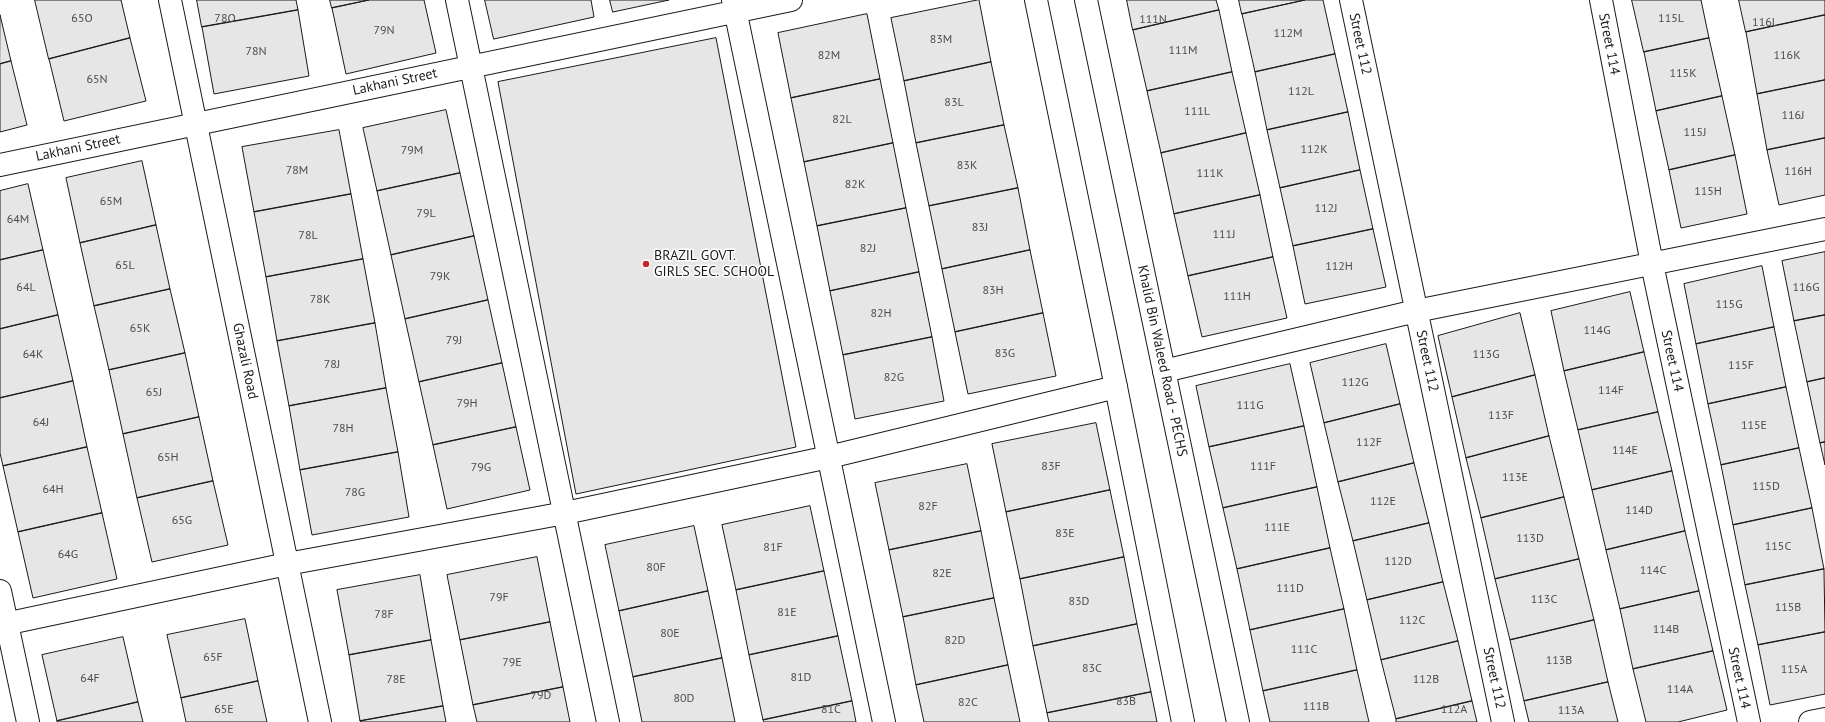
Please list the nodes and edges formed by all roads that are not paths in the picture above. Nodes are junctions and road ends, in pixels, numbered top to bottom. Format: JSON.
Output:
{"nodes":[{"id":1,"x":170,"y":0,"type":"edge"},
{"id":2,"x":457,"y":0,"type":"edge"},
{"id":3,"x":791,"y":0,"type":"edge"},
{"id":4,"x":1036,"y":0,"type":"edge"},
{"id":5,"x":1086,"y":0,"type":"edge"},
{"id":6,"x":1350,"y":0,"type":"edge"},
{"id":7,"x":1601,"y":0,"type":"edge"},
{"id":8,"x":735,"y":5,"type":"edge"},
{"id":9,"x":471,"y":66,"type":"junction"},
{"id":10,"x":196,"y":124,"type":"junction"},
{"id":11,"x":0,"y":165,"type":"edge"},
{"id":12,"x":1825,"y":229,"type":"edge"},
{"id":13,"x":1652,"y":264,"type":"junction"},
{"id":14,"x":1416,"y":311,"type":"junction"},
{"id":15,"x":1164,"y":372,"type":"junction"},
{"id":16,"x":1116,"y":387,"type":"junction"},
{"id":17,"x":828,"y":457,"type":"junction"},
{"id":18,"x":564,"y":514,"type":"junction"},
{"id":19,"x":287,"y":564,"type":"junction"},
{"id":20,"x":0,"y":591,"type":"edge"},
{"id":21,"x":4,"y":624,"type":"edge"},
{"id":22,"x":1825,"y":719,"type":"edge"},
{"id":23,"x":28,"y":722,"type":"edge"},
{"id":24,"x":320,"y":722,"type":"edge"},
{"id":25,"x":608,"y":722,"type":"edge"},
{"id":26,"x":884,"y":722,"type":"edge"},
{"id":27,"x":1183,"y":722,"type":"edge"},
{"id":28,"x":1238,"y":722,"type":"edge"},
{"id":29,"x":1503,"y":722,"type":"edge"},
{"id":30,"x":1749,"y":722,"type":"edge"},
{"id":31,"x":1810,"y":722,"type":"edge"}],
"edges":[{"from":1,"to":10,"type":"street","name":"Ghazali Road"},
{"from":2,"to":9,"type":"street"},
{"from":3,"to":8,"type":"street","name":"Lakhani Street"},
{"from":4,"to":16,"type":"street"},
{"from":5,"to":15,"type":"street","name":"Khalid Bin Waleed Road - PECHS"},
{"from":6,"to":14,"type":"street","name":"Street 112"},
{"from":7,"to":13,"type":"street","name":"Street 114"},
{"from":8,"to":9,"type":"street","name":"Lakhani Street"},
{"from":8,"to":17,"type":"street"},
{"from":9,"to":10,"type":"street","name":"Lakhani Street"},
{"from":9,"to":18,"type":"street"},
{"from":10,"to":11,"type":"street","name":"Lakhani Street"},
{"from":10,"to":19,"type":"street","name":"Ghazali Road"},
{"from":12,"to":13,"type":"street"},
{"from":13,"to":14,"type":"street"},
{"from":13,"to":30,"type":"street","name":"Street 114"},
{"from":14,"to":15,"type":"street"},
{"from":14,"to":29,"type":"street","name":"Street 112"},
{"from":15,"to":28,"type":"street","name":"Khalid Bin Waleed Road - PECHS"},
{"from":16,"to":17,"type":"street"},
{"from":16,"to":27,"type":"street"},
{"from":17,"to":18,"type":"street"},
{"from":17,"to":26,"type":"street"},
{"from":18,"to":19,"type":"street"},
{"from":18,"to":25,"type":"street"},
{"from":19,"to":21,"type":"street"},
{"from":19,"to":24,"type":"street","name":"Ghazali Road"},
{"from":20,"to":21,"type":"street"},
{"from":21,"to":23,"type":"street"},
{"from":22,"to":31,"type":"street"}]}
